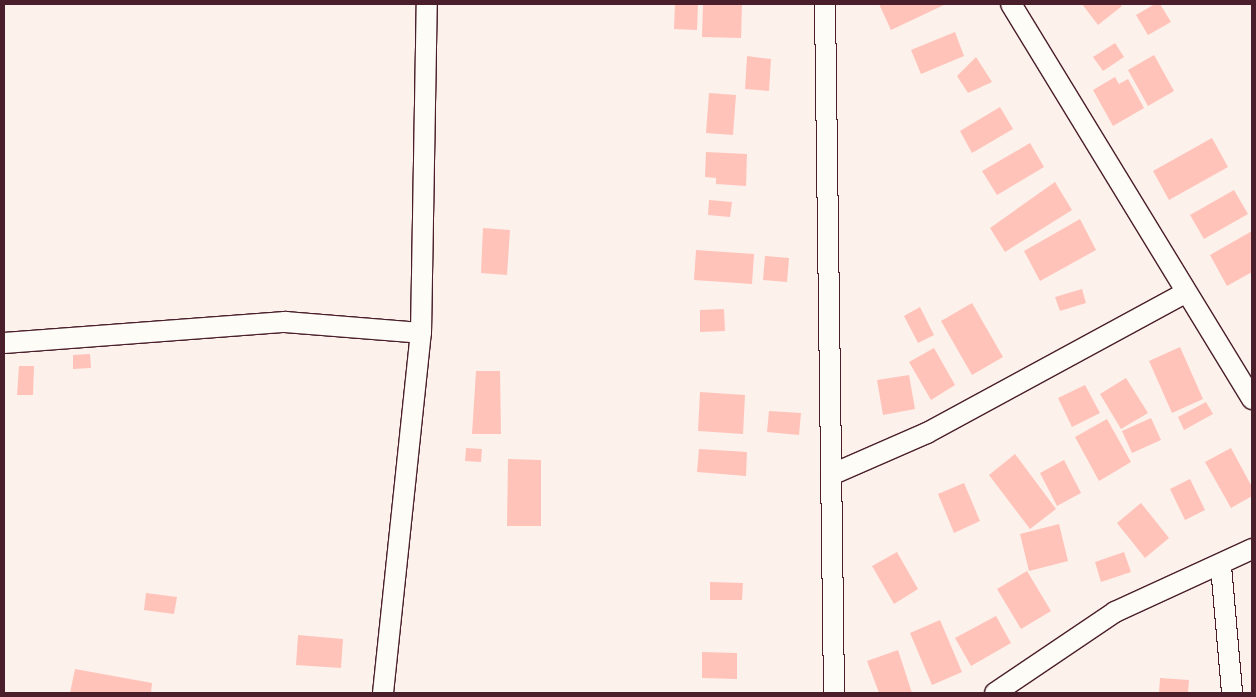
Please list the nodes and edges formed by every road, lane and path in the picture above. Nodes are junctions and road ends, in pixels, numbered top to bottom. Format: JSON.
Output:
{"nodes":[{"id":1,"x":427,"y":4,"type":"edge"},
{"id":2,"x":825,"y":4,"type":"edge"},
{"id":3,"x":1011,"y":4,"type":"edge"},
{"id":4,"x":1185,"y":293,"type":"junction"},
{"id":5,"x":420,"y":333,"type":"junction"},
{"id":6,"x":4,"y":343,"type":"edge"},
{"id":7,"x":1252,"y":399,"type":"edge"},
{"id":8,"x":833,"y":474,"type":"junction"},
{"id":9,"x":1252,"y":549,"type":"edge"},
{"id":10,"x":1221,"y":566,"type":"junction"},
{"id":11,"x":383,"y":693,"type":"edge"},
{"id":12,"x":834,"y":693,"type":"edge"},
{"id":13,"x":996,"y":693,"type":"edge"},
{"id":14,"x":1232,"y":693,"type":"edge"}],
"edges":[{"from":1,"to":5,"type":"street"},
{"from":2,"to":8,"type":"street"},
{"from":3,"to":4,"type":"street"},
{"from":4,"to":7,"type":"street"},
{"from":4,"to":8,"type":"street"},
{"from":5,"to":6,"type":"street"},
{"from":5,"to":11,"type":"street"},
{"from":8,"to":12,"type":"street"},
{"from":9,"to":10,"type":"street"},
{"from":10,"to":13,"type":"street"},
{"from":10,"to":14,"type":"street"}]}
